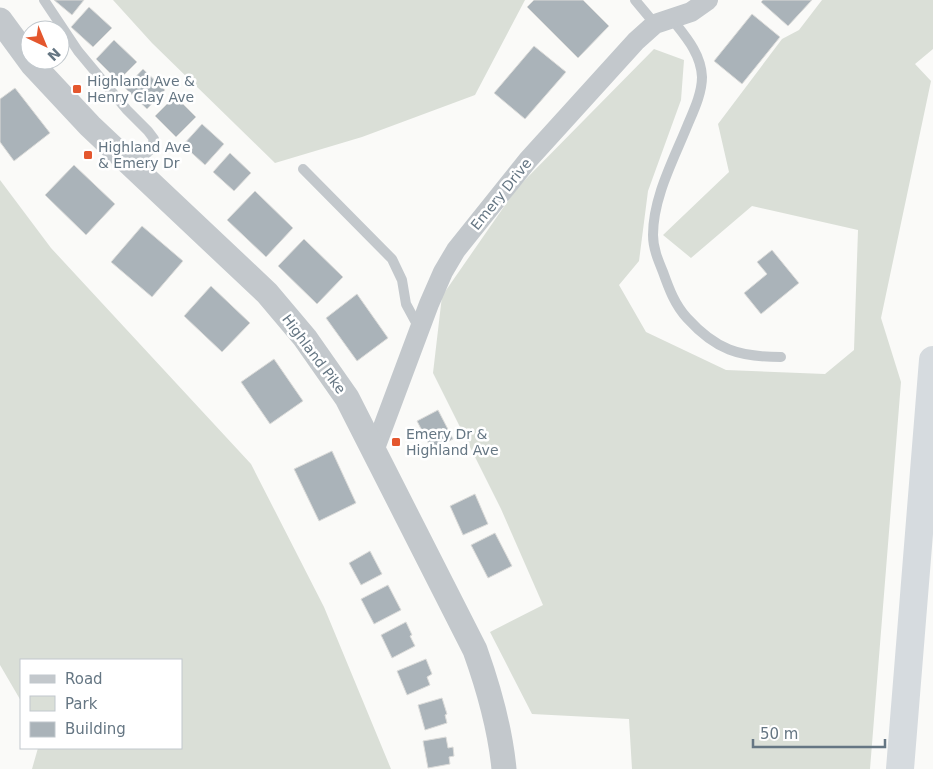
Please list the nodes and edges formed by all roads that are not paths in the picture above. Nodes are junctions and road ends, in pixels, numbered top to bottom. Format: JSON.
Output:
{"nodes":[{"id":1,"x":44,"y":0,"type":"edge"},
{"id":2,"x":634,"y":0,"type":"edge"},
{"id":3,"x":708,"y":0,"type":"edge"},
{"id":4,"x":0,"y":20,"type":"edge"},
{"id":5,"x":663,"y":21,"type":"junction"},
{"id":6,"x":132,"y":166,"type":"junction"},
{"id":7,"x":303,"y":169,"type":"dead end"},
{"id":8,"x":420,"y":329,"type":"junction"},
{"id":9,"x":781,"y":357,"type":"dead end"},
{"id":10,"x":933,"y":360,"type":"edge"},
{"id":11,"x":374,"y":451,"type":"junction"},
{"id":12,"x":504,"y":769,"type":"edge"},
{"id":13,"x":900,"y":769,"type":"edge"}],
"edges":[{"from":1,"to":6,"type":"lane"},
{"from":2,"to":5,"type":"lane"},
{"from":3,"to":5,"type":"street","name":"Emery Drive"},
{"from":4,"to":6,"type":"street","name":"Highland Pike"},
{"from":5,"to":8,"type":"street","name":"Emery Drive"},
{"from":5,"to":9,"type":"lane"},
{"from":6,"to":11,"type":"street","name":"Highland Pike"},
{"from":7,"to":8,"type":"lane"},
{"from":8,"to":11,"type":"street","name":"Emery Drive"},
{"from":10,"to":13,"type":"highway"},
{"from":11,"to":12,"type":"street","name":"Highland Pike"}]}
